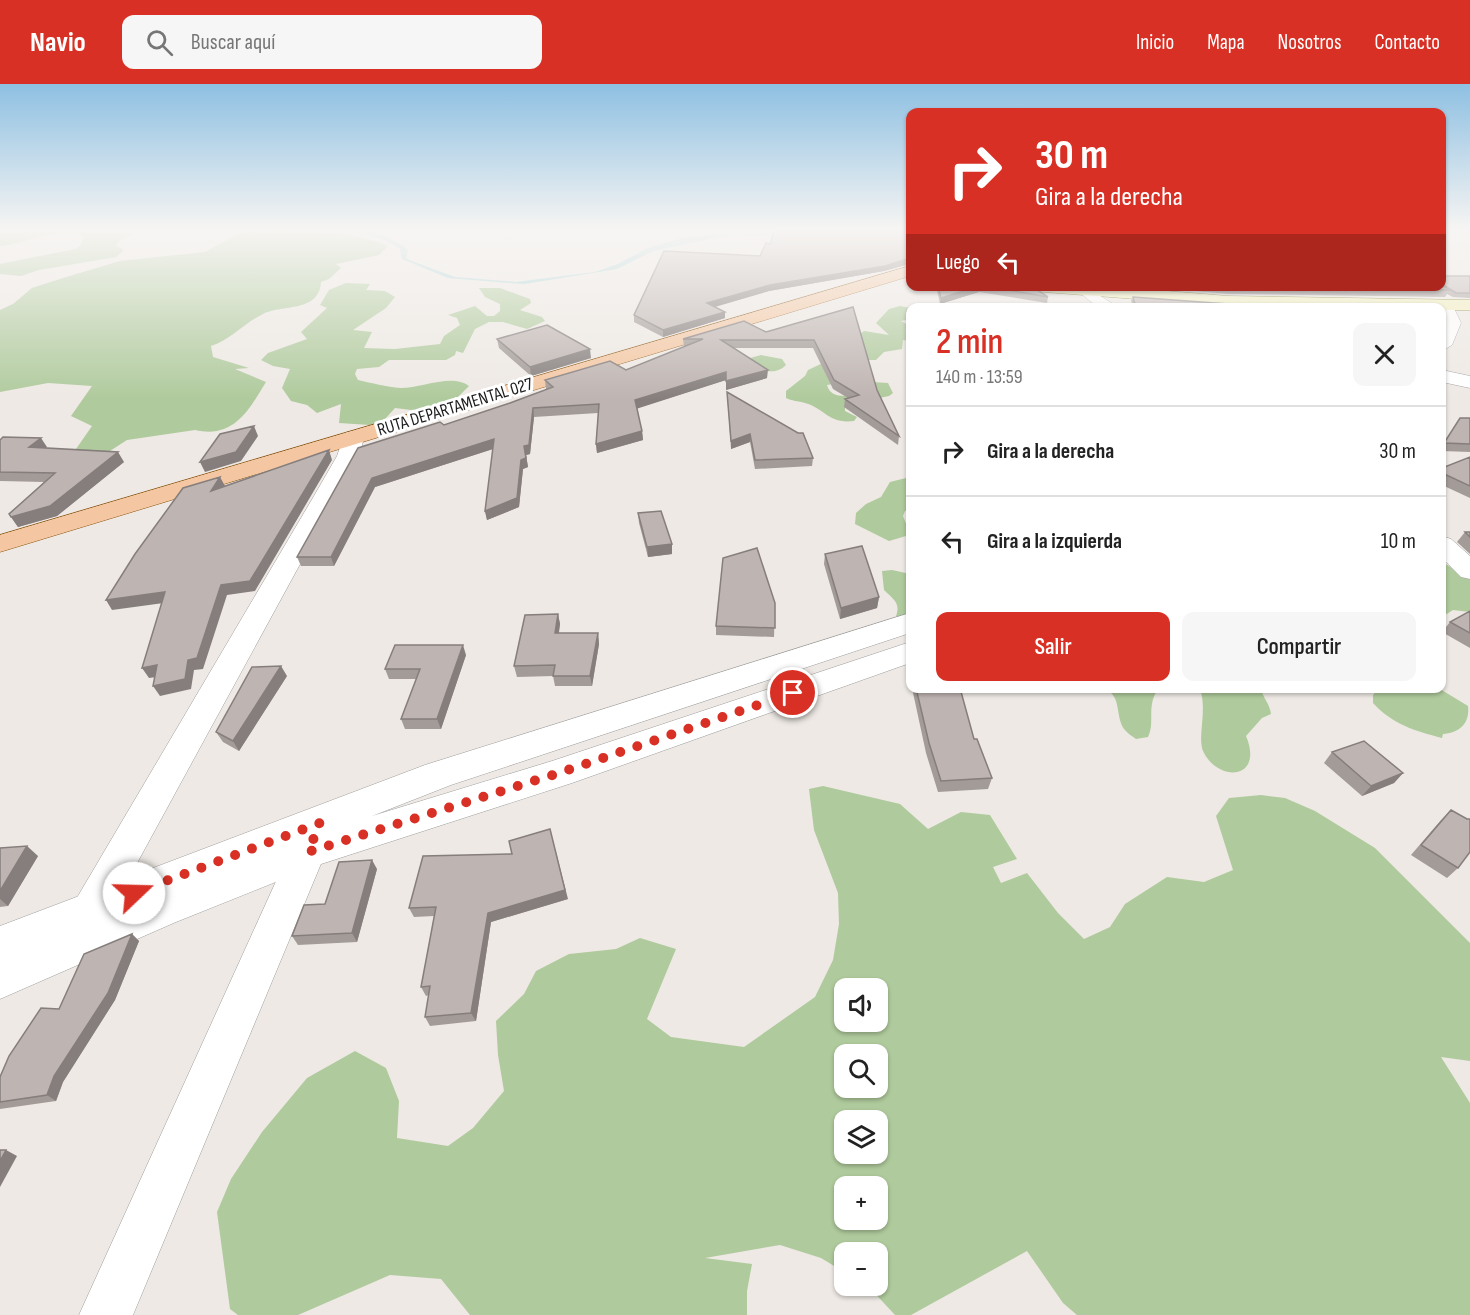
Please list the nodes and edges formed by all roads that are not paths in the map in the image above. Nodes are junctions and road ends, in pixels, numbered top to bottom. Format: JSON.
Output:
{"nodes":[{"id":1,"x":867,"y":285,"type":"edge"},
{"id":2,"x":1072,"y":291,"type":"edge"},
{"id":3,"x":1088,"y":293,"type":"junction"},
{"id":4,"x":1103,"y":303,"type":"edge"},
{"id":5,"x":1305,"y":303,"type":"edge"},
{"id":6,"x":1458,"y":305,"type":"edge"},
{"id":7,"x":1446,"y":336,"type":"edge"},
{"id":8,"x":1446,"y":377,"type":"edge"},
{"id":9,"x":1470,"y":382,"type":"edge"},
{"id":10,"x":353,"y":438,"type":"junction"},
{"id":11,"x":0,"y":544,"type":"edge"},
{"id":12,"x":1446,"y":548,"type":"edge"},
{"id":13,"x":1470,"y":571,"type":"edge"},
{"id":14,"x":906,"y":624,"type":"edge"},
{"id":15,"x":906,"y":653,"type":"edge"},
{"id":16,"x":314,"y":837,"type":"junction"},
{"id":17,"x":92,"y":908,"type":"junction"},
{"id":18,"x":0,"y":945,"type":"edge"},
{"id":19,"x":0,"y":978,"type":"edge"},
{"id":20,"x":106,"y":1315,"type":"edge"}],
"edges":[{"from":1,"to":10,"type":"main road","name":"RUTA DEPARTAMENTAL 027"},
{"from":2,"to":3,"type":"main road"},
{"from":3,"to":4,"type":"street"},
{"from":3,"to":5,"type":"main road"},
{"from":6,"to":7,"type":"street"},
{"from":8,"to":9,"type":"street"},
{"from":10,"to":11,"type":"main road","name":"RUTA DEPARTAMENTAL 027"},
{"from":10,"to":17,"type":"street"},
{"from":12,"to":13,"type":"street"},
{"from":14,"to":16,"type":"street"},
{"from":15,"to":16,"type":"street"},
{"from":16,"to":17,"type":"street"},
{"from":16,"to":19,"type":"street"},
{"from":16,"to":20,"type":"street"},
{"from":17,"to":18,"type":"street"}]}
